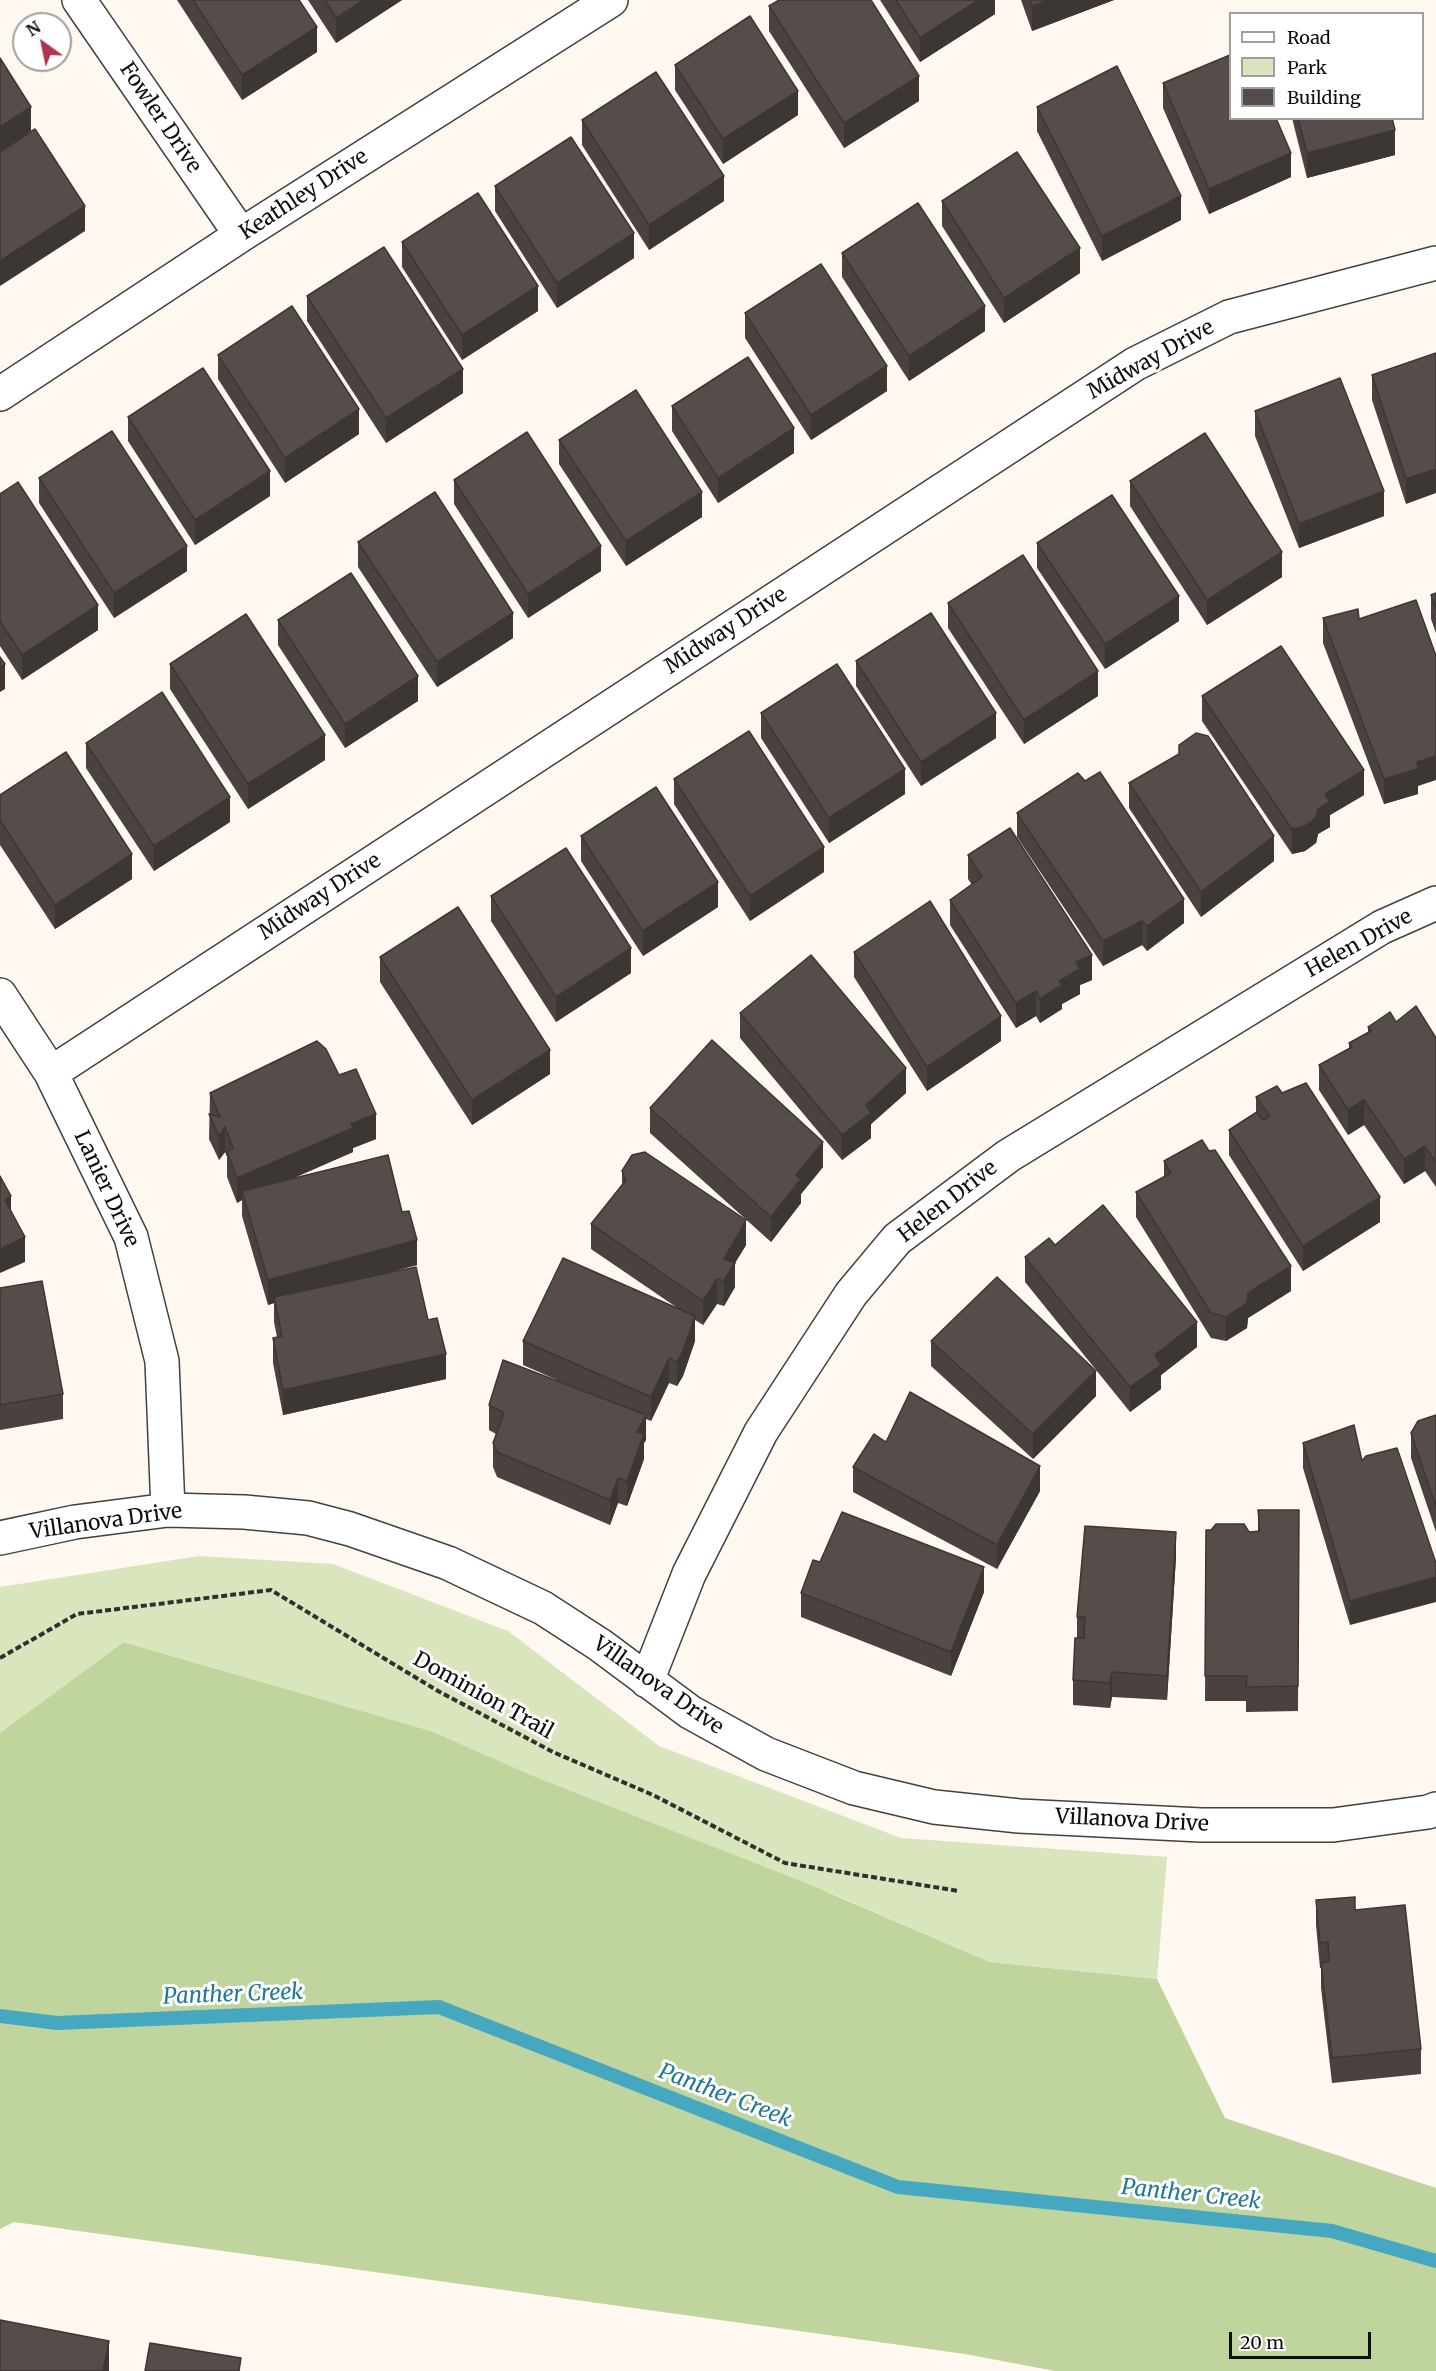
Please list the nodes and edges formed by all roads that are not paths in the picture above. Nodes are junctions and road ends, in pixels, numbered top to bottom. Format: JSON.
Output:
{"nodes":[{"id":1,"x":80,"y":0,"type":"edge"},
{"id":2,"x":611,"y":0,"type":"edge"},
{"id":3,"x":241,"y":235,"type":"junction"},
{"id":4,"x":1436,"y":263,"type":"edge"},
{"id":5,"x":0,"y":394,"type":"edge"},
{"id":6,"x":1436,"y":903,"type":"edge"},
{"id":7,"x":0,"y":994,"type":"edge"},
{"id":8,"x":51,"y":1073,"type":"junction"},
{"id":9,"x":168,"y":1510,"type":"junction"},
{"id":10,"x":0,"y":1538,"type":"edge"},
{"id":11,"x":647,"y":1681,"type":"junction"},
{"id":12,"x":1436,"y":1809,"type":"edge"}],
"edges":[{"from":1,"to":3,"type":"street","name":"Fowler Drive"},
{"from":2,"to":3,"type":"street","name":"Keathley Drive"},
{"from":3,"to":5,"type":"street","name":"Keathley Drive"},
{"from":4,"to":8,"type":"street","name":"Midway Drive"},
{"from":6,"to":11,"type":"street","name":"Helen Drive"},
{"from":7,"to":8,"type":"street","name":"Lanier Drive"},
{"from":8,"to":9,"type":"street","name":"Lanier Drive"},
{"from":9,"to":10,"type":"street","name":"Villanova Drive"},
{"from":9,"to":11,"type":"street","name":"Villanova Drive"},
{"from":11,"to":12,"type":"street","name":"Villanova Drive"}]}
